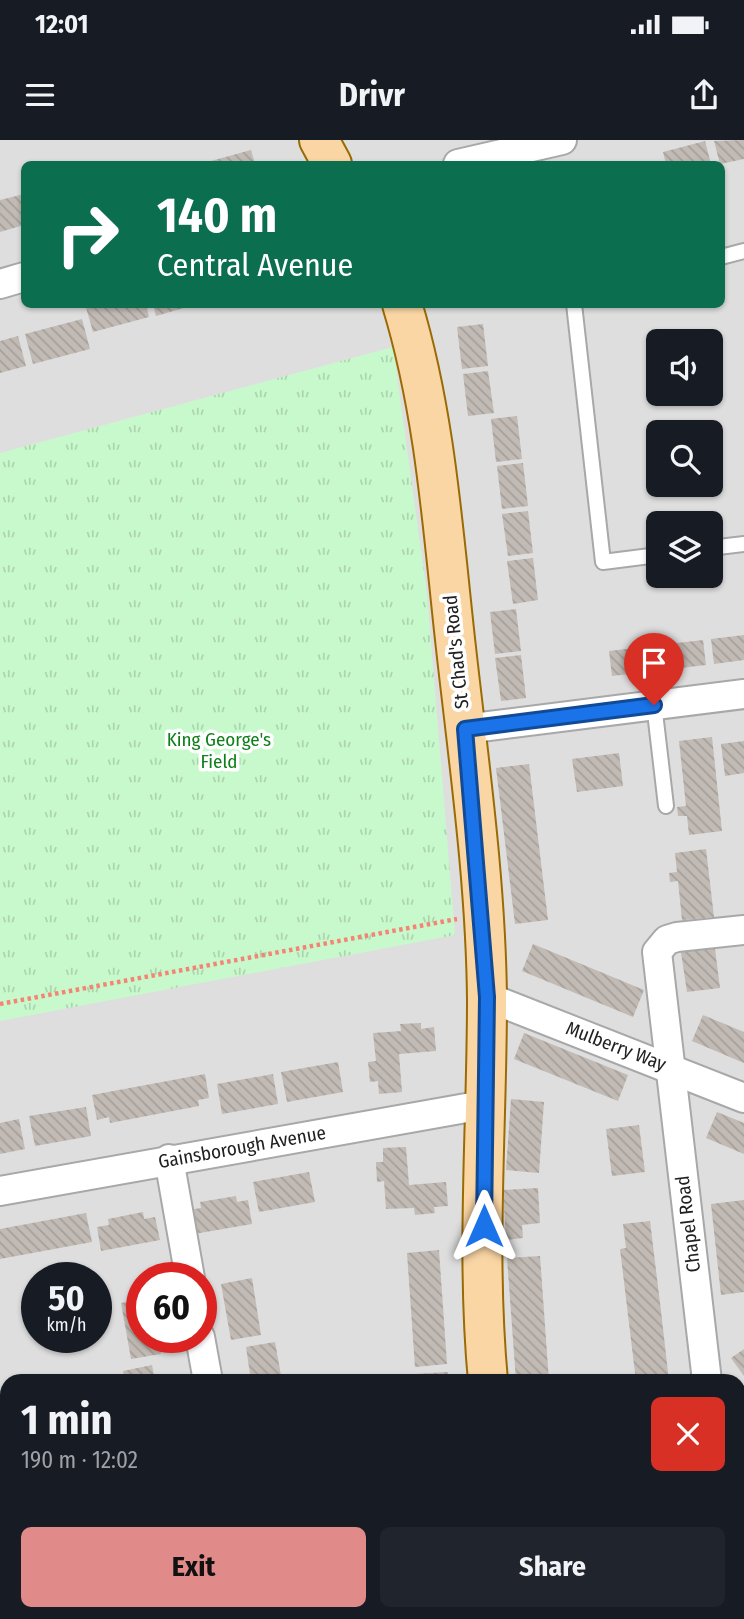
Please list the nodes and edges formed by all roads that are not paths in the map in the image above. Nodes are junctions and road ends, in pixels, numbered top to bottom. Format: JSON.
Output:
{"nodes":[{"id":1,"x":319,"y":140,"type":"edge"},
{"id":2,"x":562,"y":140,"type":"edge"},
{"id":3,"x":330,"y":161,"type":"edge"},
{"id":4,"x":471,"y":161,"type":"edge"},
{"id":5,"x":744,"y":251,"type":"edge"},
{"id":6,"x":725,"y":256,"type":"edge"},
{"id":7,"x":21,"y":279,"type":"edge"},
{"id":8,"x":0,"y":284,"type":"edge"},
{"id":9,"x":403,"y":308,"type":"edge"},
{"id":10,"x":574,"y":308,"type":"edge"},
{"id":11,"x":744,"y":544,"type":"edge"},
{"id":12,"x":723,"y":546,"type":"edge"},
{"id":13,"x":646,"y":557,"type":"edge"},
{"id":14,"x":744,"y":694,"type":"edge"},
{"id":15,"x":654,"y":705,"type":"junction"},
{"id":16,"x":465,"y":729,"type":"junction"},
{"id":17,"x":666,"y":806,"type":"dead end"},
{"id":18,"x":744,"y":930,"type":"edge"},
{"id":19,"x":487,"y":997,"type":"junction"},
{"id":20,"x":670,"y":1067,"type":"junction"},
{"id":21,"x":744,"y":1098,"type":"edge"},
{"id":22,"x":483,"y":1105,"type":"junction"},
{"id":23,"x":169,"y":1159,"type":"junction"},
{"id":24,"x":0,"y":1191,"type":"edge"},
{"id":25,"x":187,"y":1262,"type":"edge"},
{"id":26,"x":203,"y":1353,"type":"edge"},
{"id":27,"x":207,"y":1374,"type":"edge"},
{"id":28,"x":488,"y":1374,"type":"edge"},
{"id":29,"x":705,"y":1374,"type":"edge"}],
"edges":[{"from":1,"to":3,"type":"main road"},
{"from":2,"to":4,"type":"street"},
{"from":5,"to":6,"type":"lane"},
{"from":7,"to":8,"type":"street"},
{"from":9,"to":16,"type":"main road","name":"St Chad's Road"},
{"from":10,"to":13,"type":"lane"},
{"from":11,"to":12,"type":"lane"},
{"from":14,"to":15,"type":"street"},
{"from":15,"to":16,"type":"street"},
{"from":15,"to":17,"type":"lane"},
{"from":16,"to":19,"type":"main road","name":"St Chad's Road"},
{"from":18,"to":20,"type":"street","name":"Chapel Road"},
{"from":19,"to":20,"type":"street","name":"Mulberry Way"},
{"from":19,"to":22,"type":"main road","name":"St Chad's Road"},
{"from":20,"to":21,"type":"street","name":"Mulberry Way"},
{"from":20,"to":29,"type":"street","name":"Chapel Road"},
{"from":22,"to":23,"type":"street","name":"Gainsborough Avenue"},
{"from":22,"to":28,"type":"main road","name":"St Chad's Road"},
{"from":23,"to":24,"type":"street","name":"Gainsborough Avenue"},
{"from":23,"to":25,"type":"street"},
{"from":26,"to":27,"type":"street"}]}
